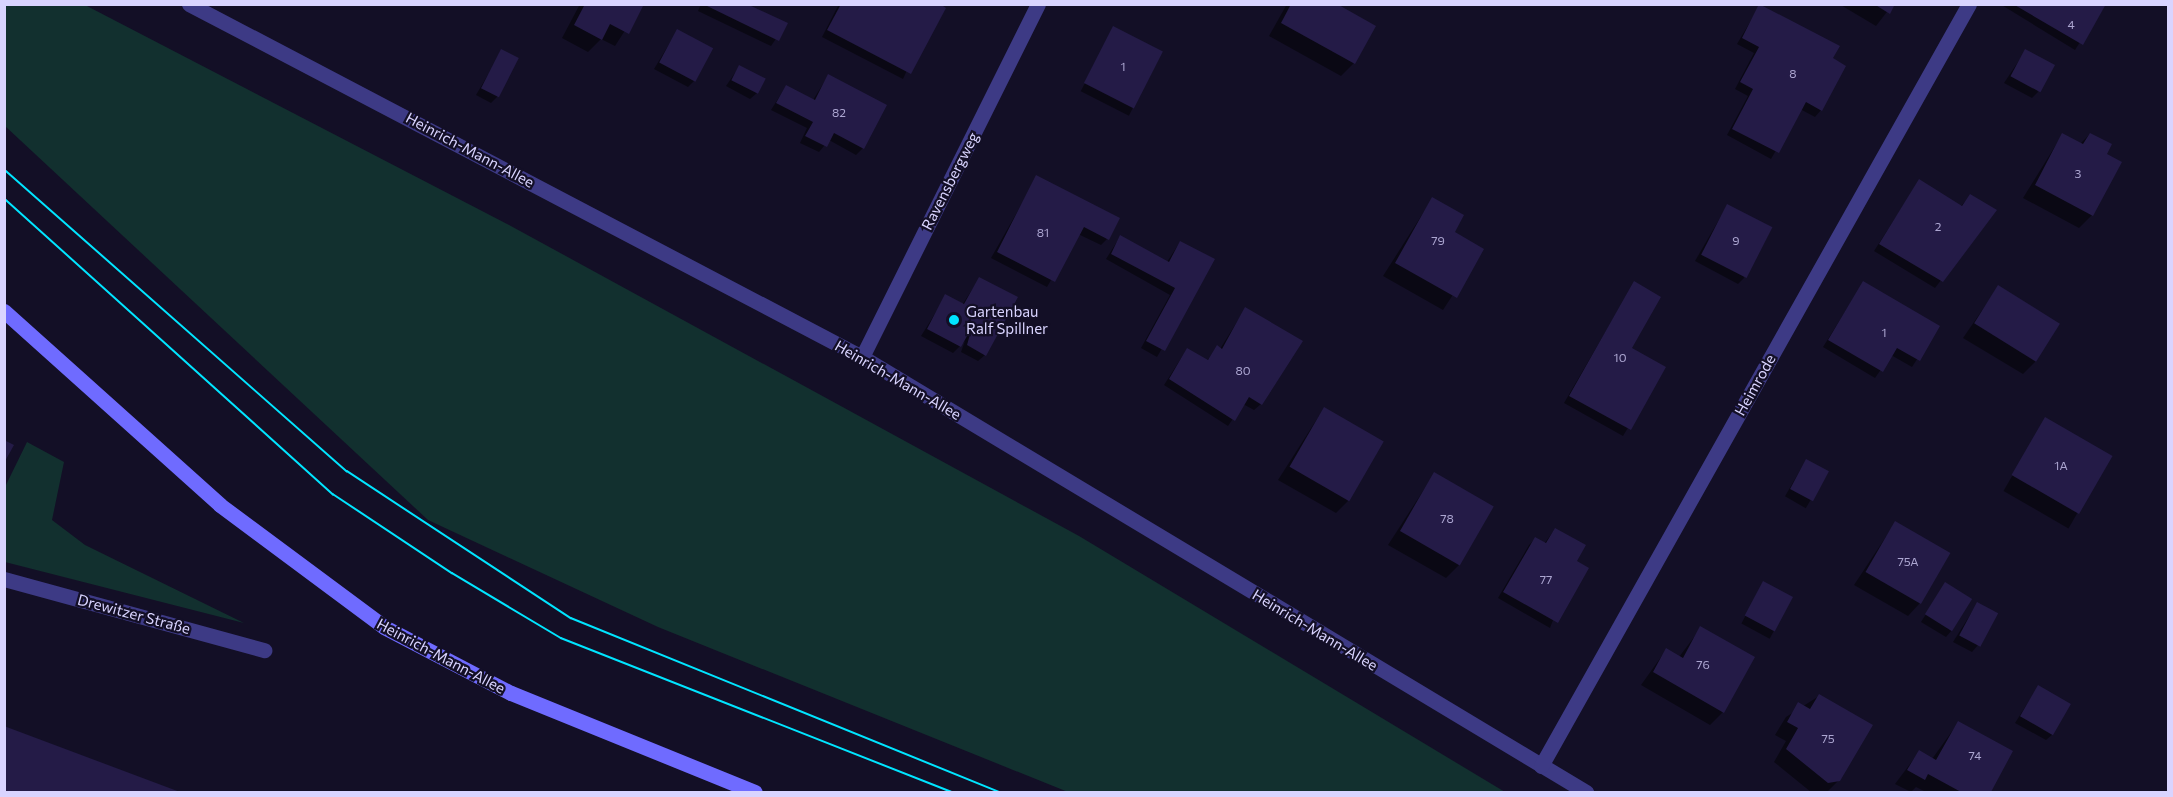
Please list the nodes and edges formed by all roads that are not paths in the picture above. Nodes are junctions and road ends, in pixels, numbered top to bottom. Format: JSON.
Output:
{"nodes":[{"id":1,"x":189,"y":4,"type":"edge"},
{"id":2,"x":1038,"y":4,"type":"edge"},
{"id":3,"x":1969,"y":4,"type":"edge"},
{"id":4,"x":4,"y":311,"type":"edge"},
{"id":5,"x":862,"y":357,"type":"junction"},
{"id":6,"x":4,"y":579,"type":"edge"},
{"id":7,"x":264,"y":650,"type":"dead end"},
{"id":8,"x":1541,"y":766,"type":"junction"},
{"id":9,"x":754,"y":792,"type":"edge"},
{"id":10,"x":1586,"y":792,"type":"edge"}],
"edges":[{"from":1,"to":5,"type":"street","name":"Heinrich-Mann-Allee"},
{"from":2,"to":5,"type":"street","name":"Ravensbergweg"},
{"from":3,"to":8,"type":"street","name":"Heimrode"},
{"from":4,"to":9,"type":"main road","name":"Heinrich-Mann-Allee"},
{"from":5,"to":8,"type":"street","name":"Heinrich-Mann-Allee"},
{"from":6,"to":7,"type":"street","name":"Drewitzer Straße"},
{"from":8,"to":10,"type":"street","name":"Heinrich-Mann-Allee"}]}
